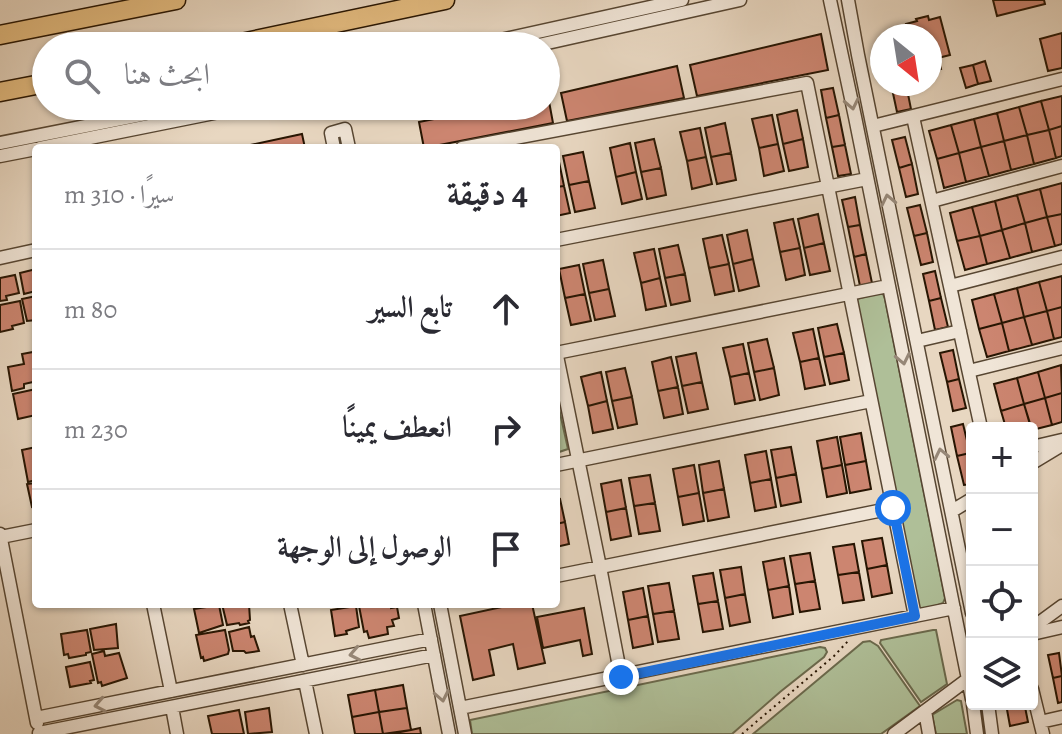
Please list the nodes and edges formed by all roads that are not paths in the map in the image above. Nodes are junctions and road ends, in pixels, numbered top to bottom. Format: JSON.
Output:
{"nodes":[{"id":1,"x":176,"y":0,"type":"edge"},
{"id":2,"x":445,"y":0,"type":"edge"},
{"id":3,"x":682,"y":0,"type":"edge"},
{"id":4,"x":740,"y":0,"type":"edge"},
{"id":5,"x":830,"y":0,"type":"edge"},
{"id":6,"x":848,"y":0,"type":"edge"},
{"id":7,"x":293,"y":32,"type":"edge"},
{"id":8,"x":537,"y":32,"type":"edge"},
{"id":9,"x":0,"y":35,"type":"edge"},
{"id":10,"x":560,"y":40,"type":"edge"},
{"id":11,"x":858,"y":55,"type":"junction"},
{"id":12,"x":843,"y":58,"type":"junction"},
{"id":13,"x":1062,"y":79,"type":"edge"},
{"id":14,"x":32,"y":86,"type":"edge"},
{"id":15,"x":0,"y":92,"type":"edge"},
{"id":16,"x":913,"y":117,"type":"junction"},
{"id":17,"x":116,"y":120,"type":"edge"},
{"id":18,"x":179,"y":120,"type":"edge"},
{"id":19,"x":873,"y":126,"type":"junction"},
{"id":20,"x":516,"y":142,"type":"edge"},
{"id":21,"x":0,"y":143,"type":"edge"},
{"id":22,"x":58,"y":144,"type":"edge"},
{"id":23,"x":333,"y":144,"type":"edge"},
{"id":24,"x":348,"y":144,"type":"edge"},
{"id":25,"x":32,"y":149,"type":"edge"},
{"id":26,"x":0,"y":156,"type":"edge"},
{"id":27,"x":1062,"y":166,"type":"edge"},
{"id":28,"x":867,"y":179,"type":"junction"},
{"id":29,"x":827,"y":186,"type":"junction"},
{"id":30,"x":932,"y":201,"type":"junction"},
{"id":31,"x":894,"y":226,"type":"junction"},
{"id":32,"x":878,"y":230,"type":"junction"},
{"id":33,"x":560,"y":239,"type":"edge"},
{"id":34,"x":32,"y":251,"type":"edge"},
{"id":35,"x":1062,"y":257,"type":"edge"},
{"id":36,"x":0,"y":258,"type":"edge"},
{"id":37,"x":888,"y":286,"type":"junction"},
{"id":38,"x":950,"y":286,"type":"junction"},
{"id":39,"x":849,"y":293,"type":"junction"},
{"id":40,"x":960,"y":331,"type":"junction"},
{"id":41,"x":917,"y":341,"type":"junction"},
{"id":42,"x":1062,"y":348,"type":"edge"},
{"id":43,"x":560,"y":351,"type":"edge"},
{"id":44,"x":969,"y":371,"type":"junction"},
{"id":45,"x":560,"y":377,"type":"edge"},
{"id":46,"x":871,"y":401,"type":"junction"},
{"id":47,"x":980,"y":422,"type":"edge"},
{"id":48,"x":1062,"y":442,"type":"edge"},
{"id":49,"x":1038,"y":446,"type":"edge"},
{"id":50,"x":1038,"y":459,"type":"edge"},
{"id":51,"x":578,"y":461,"type":"junction"},
{"id":52,"x":560,"y":464,"type":"edge"},
{"id":53,"x":966,"y":503,"type":"edge"},
{"id":54,"x":893,"y":508,"type":"junction"},
{"id":55,"x":952,"y":511,"type":"junction"},
{"id":56,"x":32,"y":531,"type":"edge"},
{"id":57,"x":0,"y":536,"type":"edge"},
{"id":58,"x":600,"y":567,"type":"junction"},
{"id":59,"x":964,"y":573,"type":"junction"},
{"id":60,"x":560,"y":575,"type":"edge"},
{"id":61,"x":948,"y":576,"type":"junction"},
{"id":62,"x":966,"y":583,"type":"edge"},
{"id":63,"x":1062,"y":606,"type":"edge"},
{"id":64,"x":154,"y":608,"type":"edge"},
{"id":65,"x":291,"y":608,"type":"edge"},
{"id":66,"x":425,"y":608,"type":"edge"},
{"id":67,"x":441,"y":608,"type":"edge"},
{"id":68,"x":954,"y":608,"type":"junction"},
{"id":69,"x":915,"y":616,"type":"junction"},
{"id":70,"x":1038,"y":624,"type":"edge"},
{"id":71,"x":1062,"y":627,"type":"edge"},
{"id":72,"x":1038,"y":633,"type":"edge"},
{"id":73,"x":431,"y":639,"type":"junction"},
{"id":74,"x":434,"y":655,"type":"junction"},
{"id":75,"x":966,"y":657,"type":"edge"},
{"id":76,"x":303,"y":665,"type":"junction"},
{"id":77,"x":621,"y":677,"type":"junction"},
{"id":78,"x":235,"y":678,"type":"junction"},
{"id":79,"x":305,"y":681,"type":"junction"},
{"id":80,"x":966,"y":681,"type":"edge"},
{"id":81,"x":171,"y":691,"type":"junction"},
{"id":82,"x":238,"y":694,"type":"junction"},
{"id":83,"x":172,"y":707,"type":"junction"},
{"id":84,"x":460,"y":708,"type":"junction"},
{"id":85,"x":973,"y":710,"type":"edge"},
{"id":86,"x":989,"y":710,"type":"edge"},
{"id":87,"x":925,"y":711,"type":"junction"},
{"id":88,"x":1062,"y":717,"type":"edge"},
{"id":89,"x":36,"y":718,"type":"junction"},
{"id":90,"x":1041,"y":728,"type":"edge"},
{"id":91,"x":39,"y":734,"type":"edge"},
{"id":92,"x":177,"y":734,"type":"edge"},
{"id":93,"x":316,"y":734,"type":"edge"},
{"id":94,"x":449,"y":734,"type":"edge"},
{"id":95,"x":465,"y":734,"type":"edge"},
{"id":96,"x":894,"y":734,"type":"edge"},
{"id":97,"x":929,"y":734,"type":"edge"},
{"id":98,"x":977,"y":734,"type":"edge"},
{"id":99,"x":992,"y":734,"type":"edge"}],
"edges":[{"from":1,"to":9,"type":"highway"},
{"from":2,"to":7,"type":"highway"},
{"from":3,"to":8,"type":"street"},
{"from":4,"to":10,"type":"street"},
{"from":5,"to":12,"type":"street"},
{"from":6,"to":11,"type":"street"},
{"from":11,"to":12,"type":"street"},
{"from":11,"to":19,"type":"street"},
{"from":12,"to":28,"type":"street","one_way":true},
{"from":13,"to":16,"type":"street"},
{"from":14,"to":15,"type":"highway"},
{"from":16,"to":19,"type":"street"},
{"from":16,"to":30,"type":"street"},
{"from":17,"to":21,"type":"street"},
{"from":18,"to":22,"type":"street"},
{"from":31,"to":19,"type":"street","one_way":true},
{"from":20,"to":29,"type":"street"},
{"from":23,"to":24,"type":"street"},
{"from":25,"to":26,"type":"street"},
{"from":27,"to":30,"type":"street"},
{"from":28,"to":29,"type":"street"},
{"from":28,"to":32,"type":"street"},
{"from":29,"to":33,"type":"street"},
{"from":29,"to":39,"type":"street"},
{"from":30,"to":38,"type":"street"},
{"from":31,"to":32,"type":"street"},
{"from":31,"to":41,"type":"street"},
{"from":32,"to":37,"type":"street"},
{"from":34,"to":36,"type":"street"},
{"from":35,"to":38,"type":"street"},
{"from":37,"to":39,"type":"street"},
{"from":37,"to":61,"type":"street","one_way":true},
{"from":38,"to":40,"type":"street"},
{"from":39,"to":43,"type":"street"},
{"from":39,"to":46,"type":"street"},
{"from":40,"to":41,"type":"street"},
{"from":40,"to":44,"type":"street"},
{"from":55,"to":41,"type":"street","one_way":true},
{"from":42,"to":44,"type":"street"},
{"from":44,"to":47,"type":"street"},
{"from":45,"to":51,"type":"street"},
{"from":46,"to":51,"type":"street"},
{"from":46,"to":54,"type":"street"},
{"from":48,"to":49,"type":"street"},
{"from":48,"to":50,"type":"street"},
{"from":51,"to":52,"type":"street"},
{"from":51,"to":58,"type":"street"},
{"from":53,"to":55,"type":"street"},
{"from":54,"to":58,"type":"street"},
{"from":54,"to":69,"type":"street"},
{"from":55,"to":59,"type":"street"},
{"from":56,"to":57,"type":"street"},
{"from":57,"to":89,"type":"street"},
{"from":58,"to":60,"type":"street"},
{"from":58,"to":77,"type":"street"},
{"from":59,"to":61,"type":"street"},
{"from":59,"to":62,"type":"street"},
{"from":61,"to":68,"type":"street"},
{"from":63,"to":70,"type":"street"},
{"from":64,"to":81,"type":"street"},
{"from":65,"to":76,"type":"street"},
{"from":66,"to":73,"type":"street"},
{"from":67,"to":84,"type":"street"},
{"from":68,"to":69,"type":"street"},
{"from":68,"to":75,"type":"street"},
{"from":69,"to":77,"type":"street"},
{"from":71,"to":72,"type":"street"},
{"from":73,"to":74,"type":"street"},
{"from":73,"to":76,"type":"street","one_way":true},
{"from":74,"to":79,"type":"street"},
{"from":74,"to":94,"type":"street","one_way":true},
{"from":76,"to":78,"type":"street"},
{"from":77,"to":84,"type":"street"},
{"from":78,"to":81,"type":"street"},
{"from":78,"to":82,"type":"street"},
{"from":79,"to":82,"type":"street"},
{"from":79,"to":93,"type":"street"},
{"from":80,"to":87,"type":"street"},
{"from":81,"to":89,"type":"street","one_way":true},
{"from":82,"to":83,"type":"street"},
{"from":83,"to":91,"type":"street"},
{"from":83,"to":92,"type":"street"},
{"from":84,"to":95,"type":"street"},
{"from":85,"to":98,"type":"street"},
{"from":86,"to":99,"type":"street"},
{"from":87,"to":96,"type":"street"},
{"from":87,"to":97,"type":"street"},
{"from":88,"to":90,"type":"street"},
{"from":89,"to":91,"type":"street"}]}
